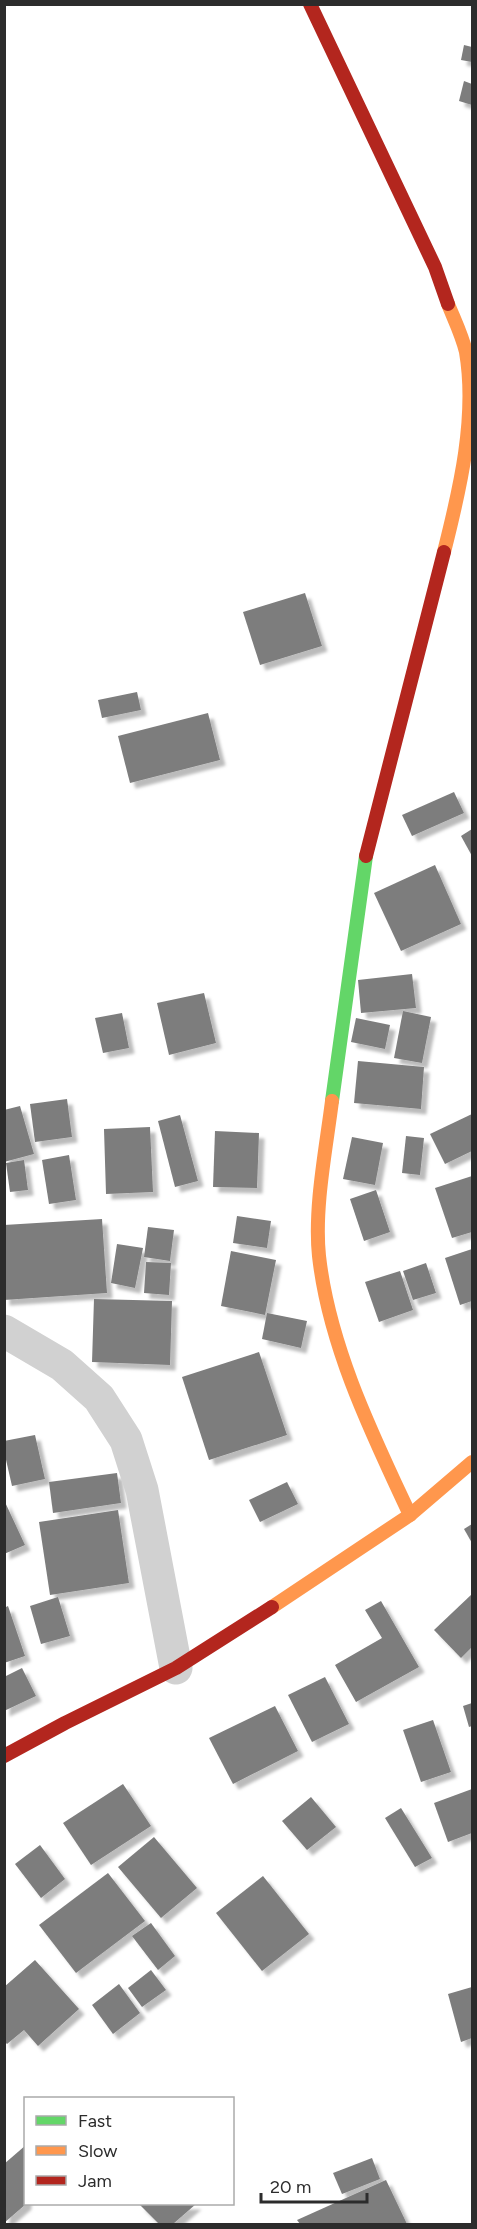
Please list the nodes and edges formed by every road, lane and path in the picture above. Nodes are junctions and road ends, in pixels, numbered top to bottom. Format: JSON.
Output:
{"nodes":[{"id":1,"x":310,"y":4,"type":"edge"},
{"id":2,"x":4,"y":1331,"type":"edge"},
{"id":3,"x":472,"y":1462,"type":"edge"},
{"id":4,"x":410,"y":1515,"type":"junction"},
{"id":5,"x":176,"y":1668,"type":"junction"},
{"id":6,"x":4,"y":1756,"type":"edge"}],
"edges":[{"from":1,"to":4,"type":"main road"},
{"from":2,"to":5,"type":"street"},
{"from":3,"to":4,"type":"main road"},
{"from":4,"to":5,"type":"main road"},
{"from":5,"to":6,"type":"main road"}]}
